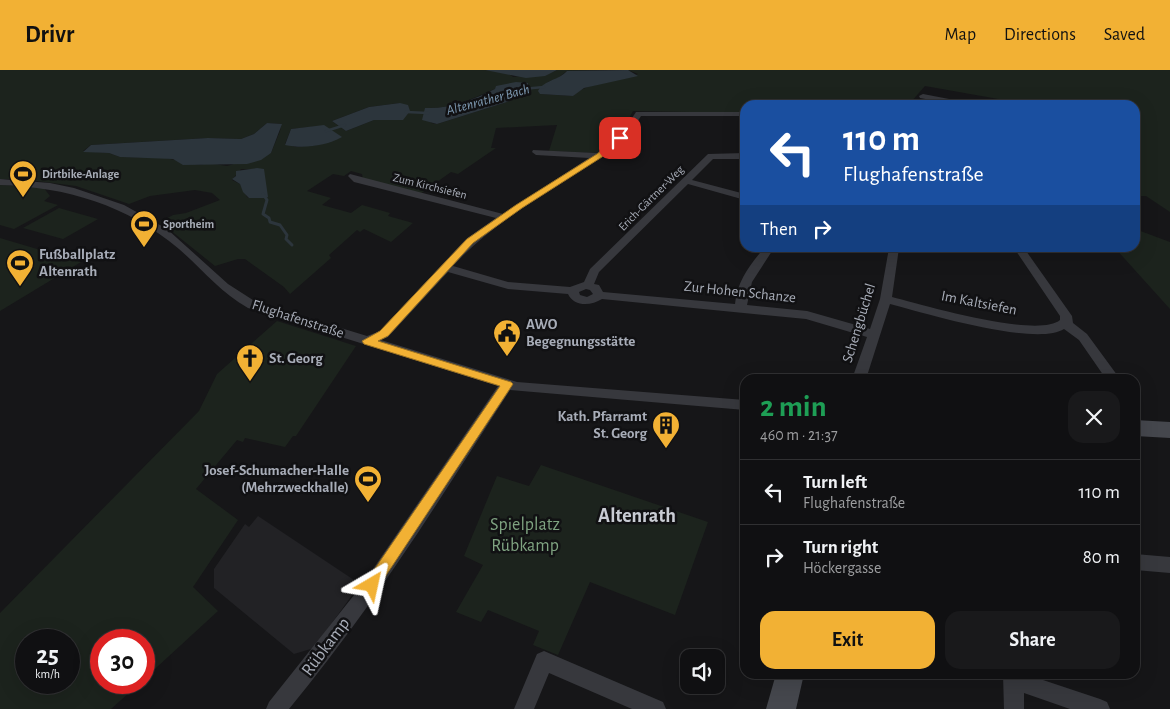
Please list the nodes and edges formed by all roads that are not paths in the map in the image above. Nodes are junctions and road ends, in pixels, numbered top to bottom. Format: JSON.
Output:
{"nodes":[{"id":1,"x":921,"y":97,"type":"dead end"},
{"id":2,"x":939,"y":100,"type":"edge"},
{"id":3,"x":740,"y":114,"type":"edge"},
{"id":4,"x":536,"y":152,"type":"dead end"},
{"id":5,"x":599,"y":156,"type":"junction"},
{"id":6,"x":740,"y":156,"type":"edge"},
{"id":7,"x":353,"y":176,"type":"dead end"},
{"id":8,"x":686,"y":181,"type":"junction"},
{"id":9,"x":0,"y":182,"type":"edge"},
{"id":10,"x":740,"y":196,"type":"edge"},
{"id":11,"x":503,"y":217,"type":"junction"},
{"id":12,"x":766,"y":252,"type":"edge"},
{"id":13,"x":893,"y":252,"type":"edge"},
{"id":14,"x":1021,"y":252,"type":"edge"},
{"id":15,"x":446,"y":268,"type":"junction"},
{"id":16,"x":588,"y":285,"type":"junction"},
{"id":17,"x":573,"y":291,"type":"junction"},
{"id":18,"x":599,"y":295,"type":"junction"},
{"id":19,"x":886,"y":299,"type":"junction"},
{"id":20,"x":741,"y":308,"type":"junction"},
{"id":21,"x":1065,"y":322,"type":"junction"},
{"id":22,"x":875,"y":335,"type":"junction"},
{"id":23,"x":368,"y":341,"type":"junction"},
{"id":24,"x":862,"y":374,"type":"edge"},
{"id":25,"x":1109,"y":374,"type":"edge"},
{"id":26,"x":507,"y":384,"type":"junction"},
{"id":27,"x":740,"y":404,"type":"edge"},
{"id":28,"x":1140,"y":428,"type":"edge"},
{"id":29,"x":1170,"y":430,"type":"edge"},
{"id":30,"x":1140,"y":562,"type":"edge"},
{"id":31,"x":1170,"y":564,"type":"edge"},
{"id":32,"x":789,"y":679,"type":"edge"},
{"id":33,"x":1014,"y":679,"type":"edge"},
{"id":34,"x":1019,"y":679,"type":"edge"},
{"id":35,"x":276,"y":709,"type":"edge"},
{"id":36,"x":524,"y":709,"type":"edge"},
{"id":37,"x":656,"y":709,"type":"edge"},
{"id":38,"x":781,"y":709,"type":"edge"},
{"id":39,"x":1014,"y":709,"type":"edge"},
{"id":40,"x":1100,"y":709,"type":"edge"}],
"edges":[{"from":1,"to":2,"type":"street"},
{"from":3,"to":5,"type":"street"},
{"from":4,"to":5,"type":"street"},
{"from":5,"to":11,"type":"street"},
{"from":6,"to":8,"type":"street","name":"Erich-Gärtner-Weg"},
{"from":7,"to":11,"type":"street","name":"Zum Kirchsiefen"},
{"from":8,"to":10,"type":"street"},
{"from":8,"to":16,"type":"street","name":"Erich-Gärtner-Weg"},
{"from":9,"to":23,"type":"street","name":"Flughafenstraße"},
{"from":11,"to":15,"type":"street"},
{"from":12,"to":20,"type":"street"},
{"from":13,"to":19,"type":"street","name":"Schengbüchel"},
{"from":14,"to":21,"type":"street"},
{"from":15,"to":17,"type":"street","name":"Zur Hohen Schanze"},
{"from":15,"to":23,"type":"street"},
{"from":16,"to":17,"type":"street","name":"Zur Hohen Schanze"},
{"from":16,"to":18,"type":"street"},
{"from":17,"to":18,"type":"street","name":"Zur Hohen Schanze"},
{"from":18,"to":20,"type":"street","name":"Zur Hohen Schanze"},
{"from":19,"to":21,"type":"street","name":"Im Kaltsiefen"},
{"from":19,"to":22,"type":"street","name":"Schengbüchel"},
{"from":20,"to":22,"type":"street","name":"Zur Hohen Schanze"},
{"from":21,"to":25,"type":"street"},
{"from":22,"to":24,"type":"street","name":"Schengbüchel"},
{"from":23,"to":26,"type":"street","name":"Flughafenstraße"},
{"from":26,"to":27,"type":"street","name":"Flughafenstraße"},
{"from":26,"to":35,"type":"street","name":"Rübkamp"},
{"from":28,"to":29,"type":"main road"},
{"from":30,"to":31,"type":"street"},
{"from":32,"to":38,"type":"main road"},
{"from":33,"to":39,"type":"street"},
{"from":34,"to":40,"type":"street"},
{"from":36,"to":37,"type":"street"}]}
